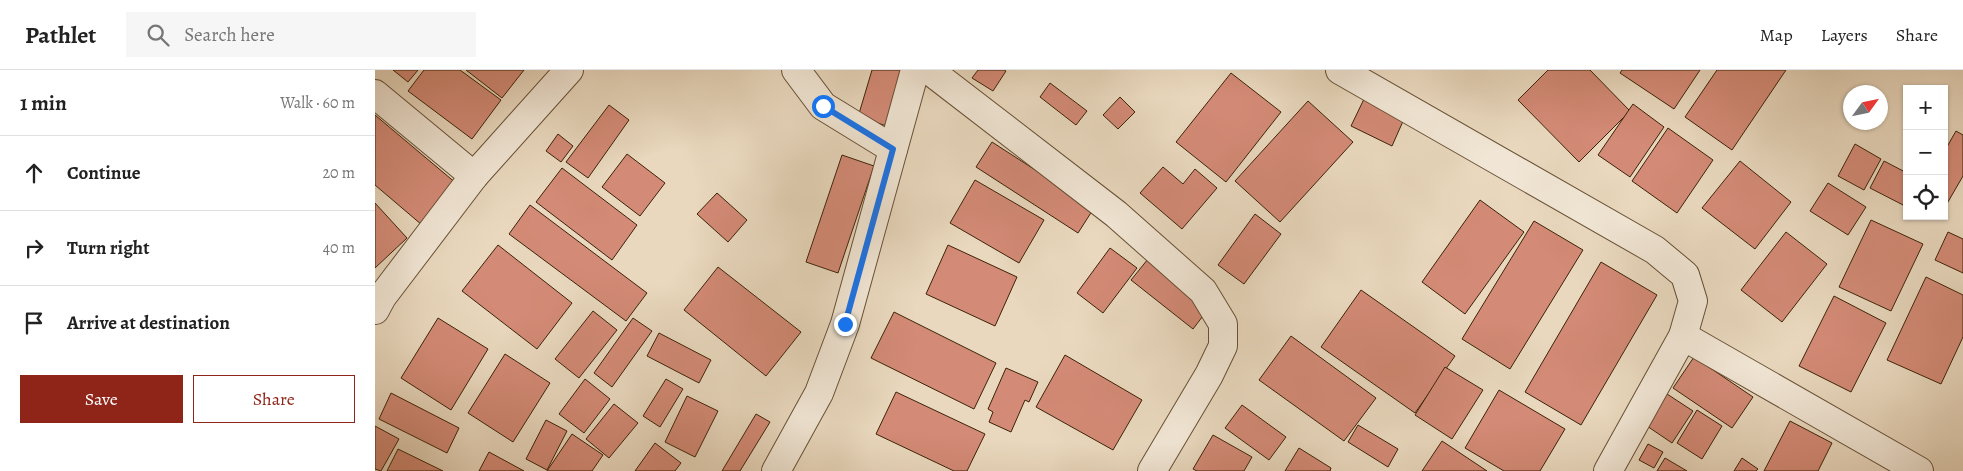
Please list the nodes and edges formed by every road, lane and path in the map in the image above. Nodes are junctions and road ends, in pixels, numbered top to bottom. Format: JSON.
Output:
{"nodes":[{"id":1,"x":569,"y":70,"type":"edge"},
{"id":2,"x":796,"y":70,"type":"edge"},
{"id":3,"x":915,"y":70,"type":"edge"},
{"id":4,"x":929,"y":70,"type":"edge"},
{"id":5,"x":1340,"y":70,"type":"edge"},
{"id":6,"x":375,"y":94,"type":"edge"},
{"id":7,"x":893,"y":149,"type":"junction"},
{"id":8,"x":474,"y":176,"type":"junction"},
{"id":9,"x":377,"y":299,"type":"edge"},
{"id":10,"x":1683,"y":336,"type":"junction"},
{"id":11,"x":777,"y":471,"type":"edge"},
{"id":12,"x":1152,"y":471,"type":"edge"},
{"id":13,"x":1608,"y":471,"type":"edge"},
{"id":14,"x":1919,"y":471,"type":"edge"}],
"edges":[{"from":1,"to":8,"type":"street"},
{"from":2,"to":7,"type":"street"},
{"from":3,"to":7,"type":"street"},
{"from":4,"to":12,"type":"street"},
{"from":5,"to":10,"type":"street"},
{"from":6,"to":8,"type":"street"},
{"from":7,"to":11,"type":"street"},
{"from":8,"to":9,"type":"street"},
{"from":10,"to":13,"type":"street"},
{"from":10,"to":14,"type":"street"}]}
